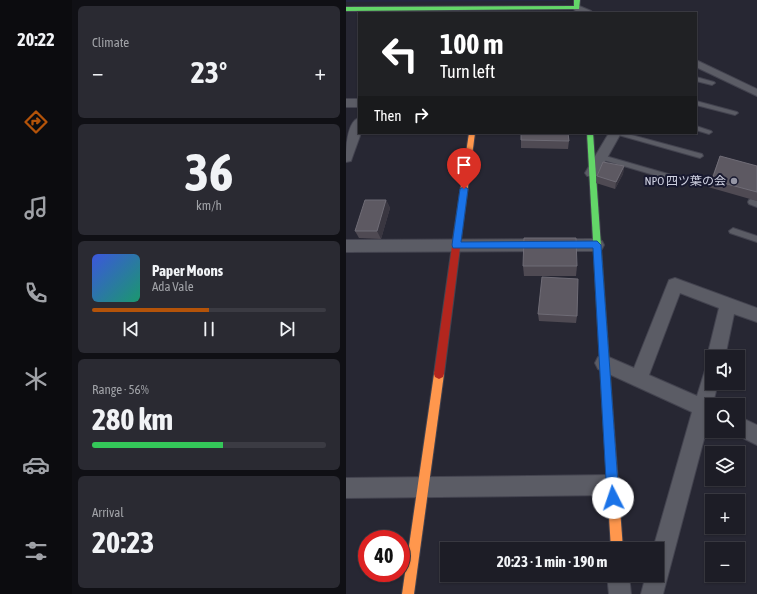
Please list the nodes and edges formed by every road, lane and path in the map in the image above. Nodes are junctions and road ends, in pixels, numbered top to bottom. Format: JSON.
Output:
{"nodes":[{"id":1,"x":577,"y":7,"type":"edge"},
{"id":2,"x":346,"y":9,"type":"edge"},
{"id":3,"x":399,"y":11,"type":"edge"},
{"id":4,"x":487,"y":11,"type":"edge"},
{"id":5,"x":586,"y":12,"type":"edge"},
{"id":6,"x":697,"y":63,"type":"edge"},
{"id":7,"x":697,"y":79,"type":"edge"},
{"id":8,"x":712,"y":83,"type":"dead end"},
{"id":9,"x":757,"y":93,"type":"edge"},
{"id":10,"x":346,"y":103,"type":"edge"},
{"id":11,"x":358,"y":103,"type":"edge"},
{"id":12,"x":697,"y":103,"type":"edge"},
{"id":13,"x":735,"y":113,"type":"dead end"},
{"id":14,"x":358,"y":125,"type":"edge"},
{"id":15,"x":697,"y":128,"type":"edge"},
{"id":16,"x":709,"y":132,"type":"dead end"},
{"id":17,"x":472,"y":134,"type":"edge"},
{"id":18,"x":590,"y":134,"type":"edge"},
{"id":19,"x":615,"y":134,"type":"edge"},
{"id":20,"x":620,"y":134,"type":"edge"},
{"id":21,"x":700,"y":156,"type":"dead end"},
{"id":22,"x":602,"y":157,"type":"junction"},
{"id":23,"x":346,"y":158,"type":"edge"},
{"id":24,"x":592,"y":173,"type":"junction"},
{"id":25,"x":673,"y":178,"type":"dead end"},
{"id":26,"x":733,"y":231,"type":"dead end"},
{"id":27,"x":757,"y":239,"type":"edge"},
{"id":28,"x":456,"y":245,"type":"junction"},
{"id":29,"x":597,"y":245,"type":"junction"},
{"id":30,"x":346,"y":246,"type":"edge"},
{"id":31,"x":728,"y":305,"type":"junction"},
{"id":32,"x":757,"y":315,"type":"edge"},
{"id":33,"x":718,"y":350,"type":"edge"},
{"id":34,"x":604,"y":363,"type":"junction"},
{"id":35,"x":639,"y":379,"type":"junction"},
{"id":36,"x":705,"y":409,"type":"edge"},
{"id":37,"x":705,"y":420,"type":"edge"},
{"id":38,"x":745,"y":429,"type":"edge"},
{"id":39,"x":757,"y":435,"type":"edge"},
{"id":40,"x":612,"y":485,"type":"junction"},
{"id":41,"x":424,"y":487,"type":"junction"},
{"id":42,"x":346,"y":488,"type":"edge"},
{"id":43,"x":616,"y":542,"type":"edge"},
{"id":44,"x":664,"y":552,"type":"edge"},
{"id":45,"x":619,"y":582,"type":"edge"},
{"id":46,"x":655,"y":582,"type":"edge"},
{"id":47,"x":408,"y":594,"type":"edge"},
{"id":48,"x":620,"y":594,"type":"edge"},
{"id":49,"x":652,"y":594,"type":"edge"}],
"edges":[{"from":1,"to":4,"type":"street"},
{"from":1,"to":5,"type":"street"},
{"from":2,"to":3,"type":"street"},
{"from":3,"to":4,"type":"street"},
{"from":6,"to":9,"type":"street"},
{"from":7,"to":8,"type":"lane"},
{"from":10,"to":11,"type":"street"},
{"from":12,"to":13,"type":"lane"},
{"from":14,"to":23,"type":"street"},
{"from":15,"to":16,"type":"lane"},
{"from":17,"to":28,"type":"street"},
{"from":18,"to":24,"type":"street"},
{"from":19,"to":22,"type":"street"},
{"from":20,"to":21,"type":"lane"},
{"from":22,"to":24,"type":"street"},
{"from":22,"to":25,"type":"lane"},
{"from":24,"to":29,"type":"street"},
{"from":26,"to":27,"type":"lane"},
{"from":28,"to":29,"type":"street"},
{"from":28,"to":30,"type":"street"},
{"from":28,"to":41,"type":"street"},
{"from":29,"to":34,"type":"street"},
{"from":31,"to":32,"type":"street"},
{"from":31,"to":33,"type":"street"},
{"from":31,"to":35,"type":"street"},
{"from":34,"to":35,"type":"street"},
{"from":34,"to":40,"type":"street"},
{"from":35,"to":36,"type":"street"},
{"from":37,"to":44,"type":"street"},
{"from":38,"to":39,"type":"street"},
{"from":40,"to":41,"type":"street"},
{"from":40,"to":43,"type":"street"},
{"from":41,"to":42,"type":"street"},
{"from":41,"to":47,"type":"street"},
{"from":45,"to":48,"type":"street"},
{"from":46,"to":49,"type":"street"}]}
